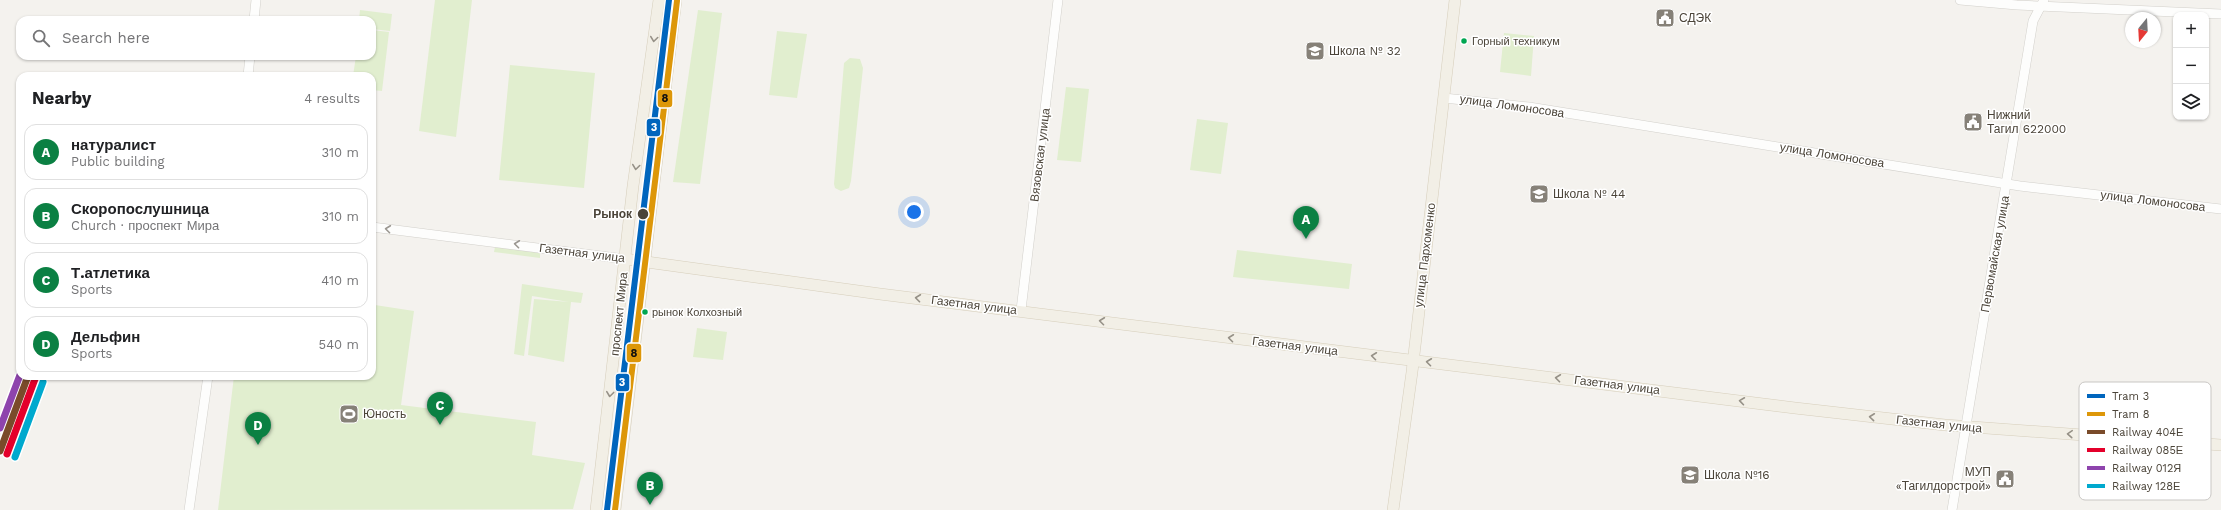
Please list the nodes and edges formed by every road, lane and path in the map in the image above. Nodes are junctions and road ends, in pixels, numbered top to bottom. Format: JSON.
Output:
{"nodes":[{"id":1,"x":256,"y":0,"type":"edge"},
{"id":2,"x":659,"y":0,"type":"edge"},
{"id":3,"x":676,"y":0,"type":"edge"},
{"id":4,"x":1058,"y":0,"type":"edge"},
{"id":5,"x":1455,"y":0,"type":"edge"},
{"id":6,"x":1960,"y":0,"type":"edge"},
{"id":7,"x":2042,"y":3,"type":"edge"},
{"id":8,"x":2221,"y":14,"type":"edge"},
{"id":9,"x":254,"y":16,"type":"edge"},
{"id":10,"x":250,"y":60,"type":"edge"},
{"id":11,"x":248,"y":72,"type":"edge"},
{"id":12,"x":1444,"y":98,"type":"junction"},
{"id":13,"x":2006,"y":184,"type":"junction"},
{"id":14,"x":2221,"y":209,"type":"edge"},
{"id":15,"x":376,"y":228,"type":"edge"},
{"id":16,"x":625,"y":259,"type":"junction"},
{"id":17,"x":645,"y":261,"type":"junction"},
{"id":18,"x":1021,"y":310,"type":"junction"},
{"id":19,"x":1413,"y":360,"type":"junction"},
{"id":20,"x":207,"y":380,"type":"edge"},
{"id":21,"x":1966,"y":427,"type":"junction"},
{"id":22,"x":2079,"y":435,"type":"edge"},
{"id":23,"x":2211,"y":444,"type":"edge"},
{"id":24,"x":2221,"y":445,"type":"edge"},
{"id":25,"x":189,"y":510,"type":"edge"},
{"id":26,"x":596,"y":510,"type":"edge"},
{"id":27,"x":614,"y":510,"type":"edge"},
{"id":28,"x":1393,"y":510,"type":"edge"},
{"id":29,"x":1952,"y":510,"type":"edge"}],
"edges":[{"from":1,"to":9,"type":"street"},
{"from":2,"to":16,"type":"main road","name":"проспект Мира","one_way":true},
{"from":3,"to":17,"type":"main road","name":"проспект Мира"},
{"from":4,"to":18,"type":"street","name":"Вязовская улица"},
{"from":5,"to":12,"type":"main road","name":"улица Пархоменко"},
{"from":6,"to":7,"type":"street"},
{"from":7,"to":8,"type":"street"},
{"from":7,"to":13,"type":"street","name":"Первомайская улица"},
{"from":10,"to":11,"type":"street"},
{"from":12,"to":13,"type":"street","name":"улица Ломоносова"},
{"from":12,"to":19,"type":"main road","name":"улица Пархоменко"},
{"from":13,"to":14,"type":"street","name":"улица Ломоносова"},
{"from":13,"to":21,"type":"street","name":"Первомайская улица"},
{"from":16,"to":15,"type":"street","name":"Газетная улица","one_way":true},
{"from":16,"to":17,"type":"main road","name":"Газетная улица"},
{"from":16,"to":26,"type":"main road","name":"проспект Мира","one_way":true},
{"from":18,"to":17,"type":"main road","name":"Газетная улица","one_way":true},
{"from":17,"to":27,"type":"main road","name":"проспект Мира"},
{"from":19,"to":18,"type":"main road","name":"Газетная улица","one_way":true},
{"from":21,"to":19,"type":"main road","name":"Газетная улица","one_way":true},
{"from":19,"to":28,"type":"main road","name":"улица Пархоменко"},
{"from":20,"to":25,"type":"street"},
{"from":22,"to":21,"type":"main road","name":"Газетная улица","one_way":true},
{"from":21,"to":29,"type":"street","name":"Первомайская улица"},
{"from":24,"to":23,"type":"main road","name":"Газетная улица","one_way":true}]}
